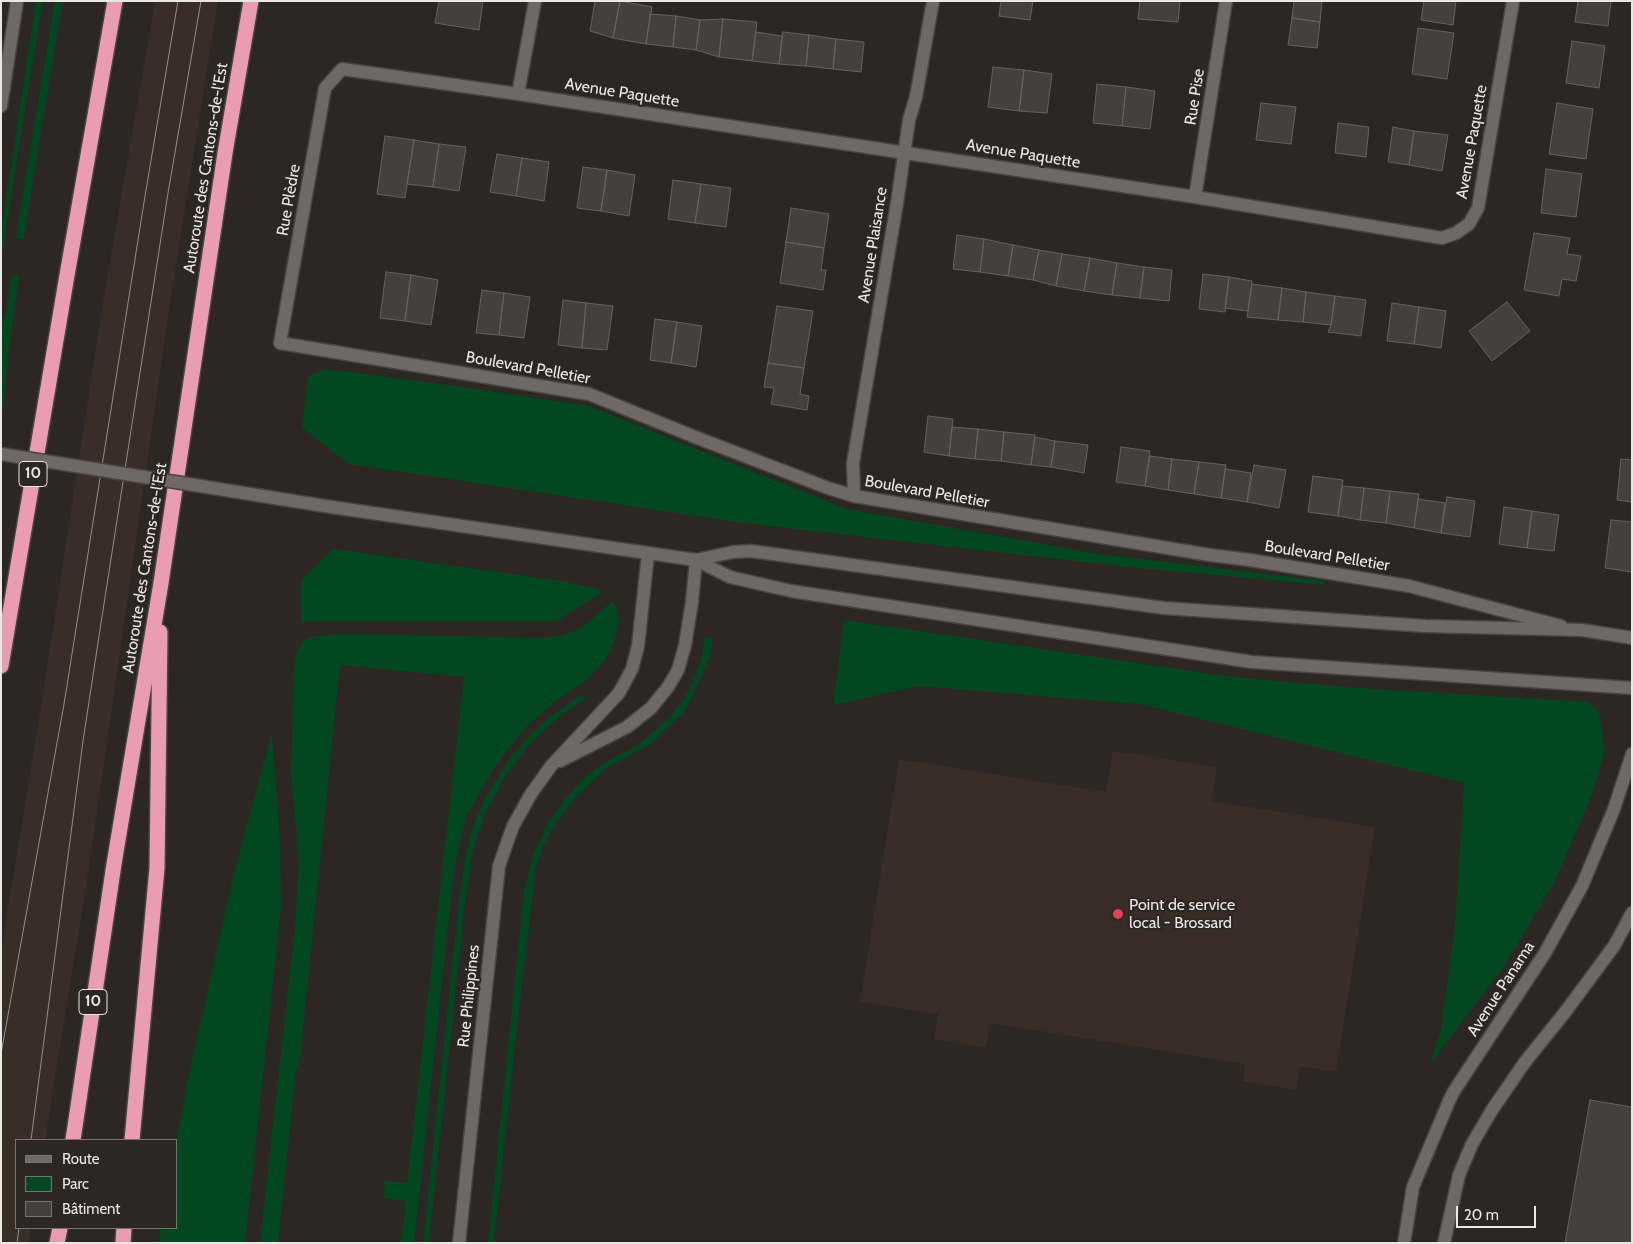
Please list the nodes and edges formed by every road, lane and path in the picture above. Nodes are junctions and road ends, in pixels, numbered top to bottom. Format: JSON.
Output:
{"nodes":[{"id":1,"x":17,"y":1,"type":"edge"},
{"id":2,"x":115,"y":1,"type":"edge"},
{"id":3,"x":251,"y":1,"type":"edge"},
{"id":4,"x":535,"y":1,"type":"edge"},
{"id":5,"x":933,"y":1,"type":"edge"},
{"id":6,"x":1226,"y":1,"type":"edge"},
{"id":7,"x":1513,"y":1,"type":"edge"},
{"id":8,"x":342,"y":69,"type":"joint"},
{"id":9,"x":518,"y":94,"type":"junction"},
{"id":10,"x":1,"y":106,"type":"edge"},
{"id":11,"x":904,"y":152,"type":"junction"},
{"id":12,"x":1195,"y":197,"type":"junction"},
{"id":13,"x":280,"y":343,"type":"joint"},
{"id":14,"x":1,"y":454,"type":"edge"},
{"id":15,"x":854,"y":496,"type":"junction"},
{"id":16,"x":648,"y":554,"type":"junction"},
{"id":17,"x":696,"y":560,"type":"junction"},
{"id":18,"x":161,"y":583,"type":"junction"},
{"id":19,"x":1582,"y":630,"type":"junction"},
{"id":20,"x":1632,"y":638,"type":"edge"},
{"id":21,"x":1,"y":666,"type":"edge"},
{"id":22,"x":1632,"y":688,"type":"edge"},
{"id":23,"x":1632,"y":754,"type":"edge"},
{"id":24,"x":551,"y":766,"type":"junction"},
{"id":25,"x":1632,"y":913,"type":"edge"},
{"id":26,"x":73,"y":1139,"type":"edge"},
{"id":27,"x":132,"y":1139,"type":"edge"},
{"id":28,"x":60,"y":1229,"type":"edge"},
{"id":29,"x":124,"y":1229,"type":"edge"},
{"id":30,"x":57,"y":1243,"type":"edge"},
{"id":31,"x":123,"y":1243,"type":"edge"},
{"id":32,"x":459,"y":1243,"type":"edge"},
{"id":33,"x":1404,"y":1243,"type":"edge"},
{"id":34,"x":1444,"y":1243,"type":"edge"}],
"edges":[{"from":1,"to":10,"type":"street"},
{"from":2,"to":21,"type":"highway","number":"10"},
{"from":3,"to":18,"type":"highway","name":"Autoroute des Cantons-de-l'Est","number":"10"},
{"from":4,"to":9,"type":"street"},
{"from":5,"to":11,"type":"street","name":"Avenue Plaisance"},
{"from":6,"to":12,"type":"street","name":"Rue Pise"},
{"from":7,"to":12,"type":"street","name":"Avenue Paquette"},
{"from":8,"to":9,"type":"street","name":"Avenue Paquette"},
{"from":8,"to":13,"type":"street","name":"Rue Plèdre"},
{"from":9,"to":11,"type":"street","name":"Avenue Paquette"},
{"from":11,"to":12,"type":"street","name":"Avenue Paquette"},
{"from":11,"to":15,"type":"street","name":"Avenue Plaisance"},
{"from":13,"to":15,"type":"street","name":"Boulevard Pelletier"},
{"from":14,"to":16,"type":"street","name":"Boulevard Pelletier","bridge":true},
{"from":15,"to":19,"type":"street","name":"Boulevard Pelletier"},
{"from":16,"to":17,"type":"street","name":"Boulevard Pelletier"},
{"from":16,"to":24,"type":"street","name":"Rue Philippines"},
{"from":17,"to":19,"type":"street","name":"Boulevard Pelletier"},
{"from":17,"to":22,"type":"street","name":"Boulevard Pelletier"},
{"from":17,"to":24,"type":"street","name":"Rue Philippines"},
{"from":18,"to":26,"type":"highway","name":"Autoroute des Cantons-de-l'Est","number":"10"},
{"from":18,"to":27,"type":"highway"},
{"from":19,"to":20,"type":"street","name":"Boulevard Pelletier"},
{"from":23,"to":33,"type":"street","name":"Avenue Panama"},
{"from":24,"to":32,"type":"street","name":"Rue Philippines"},
{"from":25,"to":34,"type":"street"},
{"from":28,"to":30,"type":"highway"},
{"from":29,"to":31,"type":"highway"}]}
